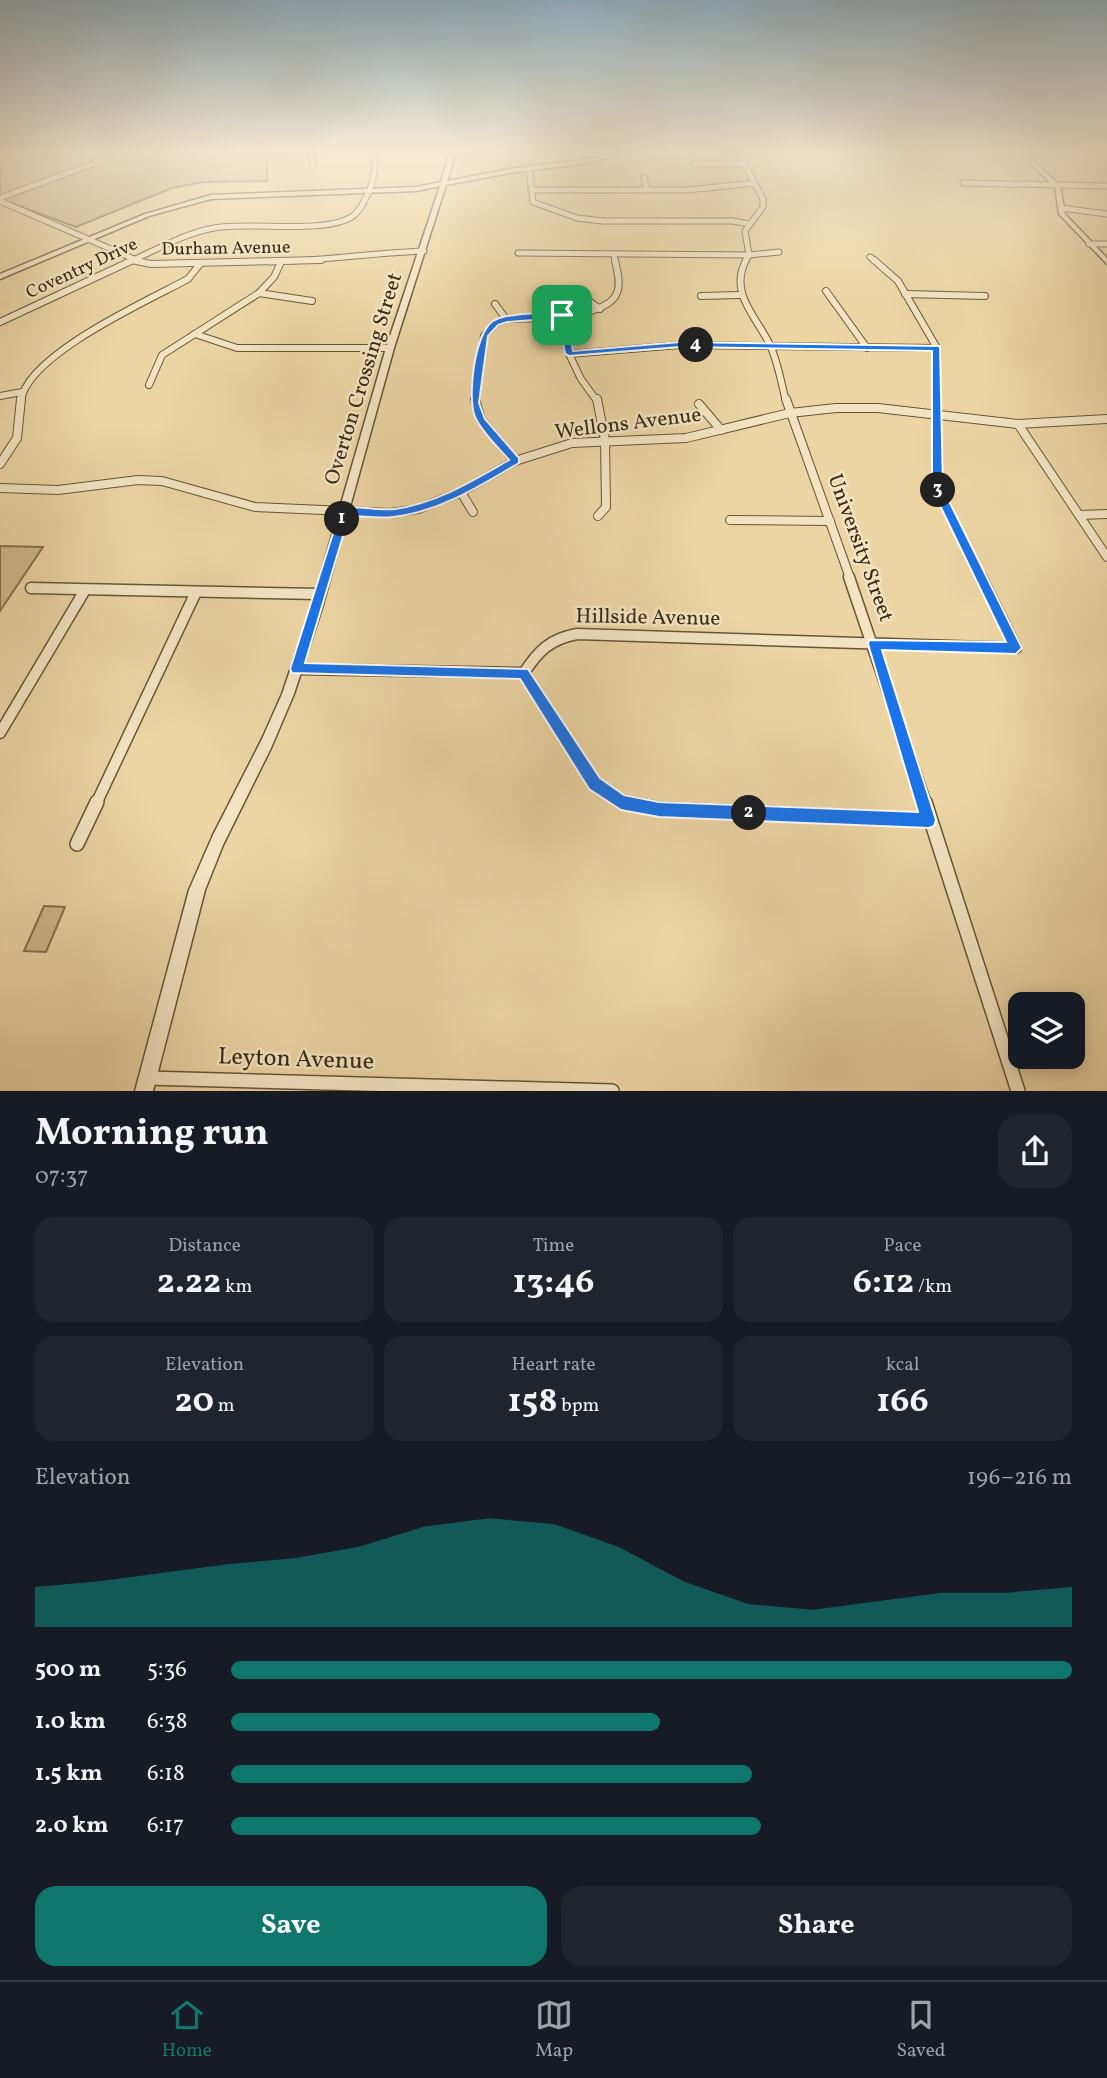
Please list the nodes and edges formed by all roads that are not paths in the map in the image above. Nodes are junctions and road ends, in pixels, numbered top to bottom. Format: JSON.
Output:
{"nodes":[{"id":1,"x":7,"y":203,"type":"edge"},
{"id":2,"x":190,"y":203,"type":"edge"},
{"id":3,"x":361,"y":203,"type":"edge"},
{"id":4,"x":438,"y":203,"type":"edge"},
{"id":5,"x":536,"y":203,"type":"edge"},
{"id":6,"x":763,"y":203,"type":"edge"},
{"id":7,"x":1060,"y":203,"type":"edge"},
{"id":8,"x":1061,"y":208,"type":"junction"},
{"id":9,"x":1107,"y":214,"type":"edge"},
{"id":10,"x":749,"y":224,"type":"junction"},
{"id":11,"x":89,"y":239,"type":"junction"},
{"id":12,"x":1089,"y":244,"type":"junction"},
{"id":13,"x":1107,"y":244,"type":"edge"},
{"id":14,"x":424,"y":251,"type":"junction"},
{"id":15,"x":779,"y":251,"type":"dead end"},
{"id":16,"x":518,"y":253,"type":"dead end"},
{"id":17,"x":614,"y":255,"type":"junction"},
{"id":18,"x":749,"y":255,"type":"junction"},
{"id":19,"x":870,"y":257,"type":"dead end"},
{"id":20,"x":132,"y":260,"type":"junction"},
{"id":21,"x":1107,"y":261,"type":"edge"},
{"id":22,"x":281,"y":262,"type":"junction"},
{"id":23,"x":200,"y":264,"type":"junction"},
{"id":24,"x":0,"y":277,"type":"edge"},
{"id":25,"x":826,"y":291,"type":"dead end"},
{"id":26,"x":259,"y":293,"type":"junction"},
{"id":27,"x":579,"y":294,"type":"dead end"},
{"id":28,"x":905,"y":294,"type":"junction"},
{"id":29,"x":740,"y":295,"type":"junction"},
{"id":30,"x":701,"y":296,"type":"dead end"},
{"id":31,"x":985,"y":296,"type":"dead end"},
{"id":32,"x":312,"y":302,"type":"dead end"},
{"id":33,"x":495,"y":304,"type":"dead end"},
{"id":34,"x":600,"y":309,"type":"junction"},
{"id":35,"x":562,"y":315,"type":"junction"},
{"id":36,"x":506,"y":320,"type":"junction"},
{"id":37,"x":0,"y":323,"type":"edge"},
{"id":38,"x":195,"y":334,"type":"junction"},
{"id":39,"x":771,"y":345,"type":"junction"},
{"id":40,"x":390,"y":348,"type":"junction"},
{"id":41,"x":867,"y":348,"type":"junction"},
{"id":42,"x":937,"y":348,"type":"junction"},
{"id":43,"x":569,"y":354,"type":"junction"},
{"id":44,"x":149,"y":385,"type":"dead end"},
{"id":45,"x":22,"y":393,"type":"junction"},
{"id":46,"x":0,"y":396,"type":"edge"},
{"id":47,"x":699,"y":404,"type":"dead end"},
{"id":48,"x":790,"y":413,"type":"junction"},
{"id":49,"x":937,"y":415,"type":"junction"},
{"id":50,"x":1107,"y":419,"type":"edge"},
{"id":51,"x":1018,"y":424,"type":"junction"},
{"id":52,"x":721,"y":430,"type":"junction"},
{"id":53,"x":605,"y":440,"type":"junction"},
{"id":54,"x":515,"y":461,"type":"junction"},
{"id":55,"x":0,"y":464,"type":"edge"},
{"id":56,"x":0,"y":488,"type":"edge"},
{"id":57,"x":461,"y":492,"type":"junction"},
{"id":58,"x":345,"y":511,"type":"junction"},
{"id":59,"x":473,"y":512,"type":"dead end"},
{"id":60,"x":1107,"y":514,"type":"edge"},
{"id":61,"x":1080,"y":515,"type":"junction"},
{"id":62,"x":598,"y":516,"type":"dead end"},
{"id":63,"x":730,"y":520,"type":"dead end"},
{"id":64,"x":830,"y":521,"type":"junction"},
{"id":65,"x":1107,"y":557,"type":"edge"},
{"id":66,"x":31,"y":588,"type":"dead end"},
{"id":67,"x":85,"y":590,"type":"junction"},
{"id":68,"x":196,"y":592,"type":"junction"},
{"id":69,"x":319,"y":594,"type":"junction"},
{"id":70,"x":874,"y":644,"type":"junction"},
{"id":71,"x":1016,"y":648,"type":"joint"},
{"id":72,"x":297,"y":669,"type":"junction"},
{"id":73,"x":524,"y":673,"type":"junction"},
{"id":74,"x":0,"y":733,"type":"edge"},
{"id":75,"x":929,"y":820,"type":"junction"},
{"id":76,"x":77,"y":844,"type":"dead end"},
{"id":77,"x":146,"y":1085,"type":"edge"},
{"id":78,"x":612,"y":1091,"type":"edge"},
{"id":79,"x":1018,"y":1091,"type":"edge"}],
"edges":[{"from":1,"to":11,"type":"street","name":"Durham Avenue"},
{"from":2,"to":11,"type":"street"},
{"from":3,"to":20,"type":"street","name":"Coventry Drive"},
{"from":4,"to":14,"type":"street","name":"Overton Crossing Street"},
{"from":5,"to":10,"type":"street"},
{"from":6,"to":10,"type":"street"},
{"from":7,"to":8,"type":"street"},
{"from":8,"to":9,"type":"street"},
{"from":8,"to":12,"type":"street"},
{"from":10,"to":18,"type":"street"},
{"from":11,"to":20,"type":"street","name":"Durham Avenue"},
{"from":11,"to":24,"type":"street"},
{"from":12,"to":13,"type":"street"},
{"from":12,"to":21,"type":"street"},
{"from":14,"to":22,"type":"street","name":"Durham Avenue"},
{"from":14,"to":40,"type":"street","name":"Overton Crossing Street"},
{"from":15,"to":18,"type":"street"},
{"from":16,"to":17,"type":"street"},
{"from":17,"to":18,"type":"street"},
{"from":17,"to":34,"type":"street"},
{"from":18,"to":29,"type":"street"},
{"from":19,"to":28,"type":"street"},
{"from":20,"to":23,"type":"street","name":"Durham Avenue"},
{"from":20,"to":37,"type":"street","name":"Coventry Drive"},
{"from":22,"to":23,"type":"street","name":"Durham Avenue"},
{"from":22,"to":26,"type":"street"},
{"from":23,"to":45,"type":"street"},
{"from":25,"to":41,"type":"street"},
{"from":26,"to":32,"type":"street"},
{"from":26,"to":38,"type":"street"},
{"from":27,"to":34,"type":"street"},
{"from":28,"to":31,"type":"street"},
{"from":28,"to":42,"type":"street"},
{"from":29,"to":30,"type":"street"},
{"from":29,"to":39,"type":"street","name":"University Street"},
{"from":33,"to":36,"type":"street"},
{"from":34,"to":35,"type":"street"},
{"from":35,"to":36,"type":"street"},
{"from":35,"to":43,"type":"street"},
{"from":36,"to":54,"type":"street"},
{"from":38,"to":40,"type":"street"},
{"from":38,"to":44,"type":"street"},
{"from":39,"to":41,"type":"street"},
{"from":39,"to":43,"type":"street"},
{"from":39,"to":48,"type":"street","name":"University Street"},
{"from":40,"to":58,"type":"street","name":"Overton Crossing Street"},
{"from":41,"to":42,"type":"street"},
{"from":42,"to":49,"type":"street"},
{"from":43,"to":53,"type":"street"},
{"from":45,"to":46,"type":"street"},
{"from":45,"to":55,"type":"street"},
{"from":47,"to":52,"type":"street"},
{"from":48,"to":49,"type":"street","name":"Wellons Avenue"},
{"from":48,"to":52,"type":"street","name":"Wellons Avenue"},
{"from":48,"to":64,"type":"street","name":"University Street"},
{"from":49,"to":51,"type":"street","name":"Wellons Avenue"},
{"from":49,"to":71,"type":"street"},
{"from":50,"to":51,"type":"street","name":"Wellons Avenue"},
{"from":51,"to":61,"type":"street"},
{"from":52,"to":53,"type":"street","name":"Wellons Avenue"},
{"from":53,"to":54,"type":"street","name":"Wellons Avenue"},
{"from":53,"to":62,"type":"street"},
{"from":54,"to":57,"type":"street","name":"Wellons Avenue"},
{"from":56,"to":58,"type":"street","name":"Wellons Avenue"},
{"from":57,"to":58,"type":"street","name":"Wellons Avenue"},
{"from":57,"to":59,"type":"street"},
{"from":58,"to":69,"type":"street","name":"Overton Crossing Street"},
{"from":60,"to":61,"type":"street"},
{"from":61,"to":65,"type":"street"},
{"from":63,"to":64,"type":"street"},
{"from":64,"to":70,"type":"street","name":"University Street"},
{"from":66,"to":67,"type":"street"},
{"from":67,"to":68,"type":"street"},
{"from":67,"to":74,"type":"street"},
{"from":68,"to":69,"type":"street"},
{"from":68,"to":76,"type":"street"},
{"from":69,"to":72,"type":"street","name":"Overton Crossing Street"},
{"from":70,"to":71,"type":"street","name":"Hillside Avenue"},
{"from":70,"to":73,"type":"street","name":"Hillside Avenue"},
{"from":70,"to":75,"type":"street","name":"University Street"},
{"from":72,"to":73,"type":"street"},
{"from":72,"to":77,"type":"street","name":"Overton Crossing Street"},
{"from":73,"to":75,"type":"street"},
{"from":75,"to":79,"type":"street","name":"University Street"},
{"from":77,"to":78,"type":"street","name":"Leyton Avenue"}]}
